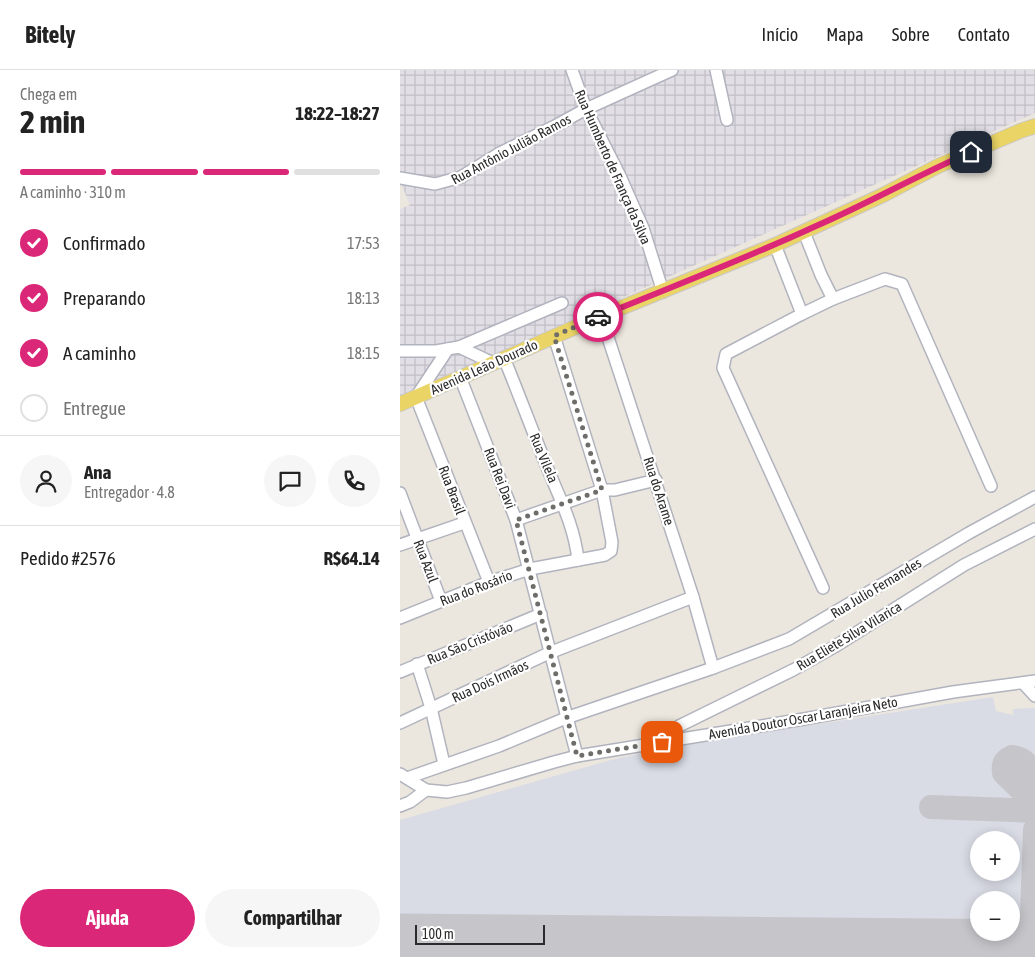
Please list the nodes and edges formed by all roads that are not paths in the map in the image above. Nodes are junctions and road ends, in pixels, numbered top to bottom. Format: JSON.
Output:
{"nodes":[{"id":1,"x":572,"y":70,"type":"edge"},
{"id":2,"x":672,"y":70,"type":"edge"},
{"id":3,"x":716,"y":70,"type":"edge"},
{"id":4,"x":586,"y":109,"type":"junction"},
{"id":5,"x":727,"y":120,"type":"dead end"},
{"id":6,"x":1035,"y":126,"type":"edge"},
{"id":7,"x":400,"y":178,"type":"edge"},
{"id":8,"x":804,"y":232,"type":"junction"},
{"id":9,"x":775,"y":245,"type":"junction"},
{"id":10,"x":663,"y":292,"type":"junction"},
{"id":11,"x":833,"y":299,"type":"junction"},
{"id":12,"x":562,"y":303,"type":"dead end"},
{"id":13,"x":802,"y":314,"type":"junction"},
{"id":14,"x":601,"y":316,"type":"junction"},
{"id":15,"x":554,"y":336,"type":"junction"},
{"id":16,"x":453,"y":348,"type":"junction"},
{"id":17,"x":400,"y":351,"type":"edge"},
{"id":18,"x":498,"y":360,"type":"junction"},
{"id":19,"x":460,"y":377,"type":"junction"},
{"id":20,"x":416,"y":396,"type":"junction"},
{"id":21,"x":400,"y":404,"type":"edge"},
{"id":22,"x":656,"y":480,"type":"junction"},
{"id":23,"x":991,"y":486,"type":"dead end"},
{"id":24,"x":602,"y":490,"type":"junction"},
{"id":25,"x":400,"y":493,"type":"edge"},
{"id":26,"x":1035,"y":497,"type":"edge"},
{"id":27,"x":563,"y":502,"type":"junction"},
{"id":28,"x":516,"y":520,"type":"junction"},
{"id":29,"x":464,"y":523,"type":"junction"},
{"id":30,"x":1035,"y":528,"type":"edge"},
{"id":31,"x":417,"y":540,"type":"junction"},
{"id":32,"x":400,"y":545,"type":"edge"},
{"id":33,"x":578,"y":560,"type":"junction"},
{"id":34,"x":530,"y":569,"type":"junction"},
{"id":35,"x":489,"y":582,"type":"junction"},
{"id":36,"x":823,"y":588,"type":"dead end"},
{"id":37,"x":694,"y":597,"type":"junction"},
{"id":38,"x":441,"y":601,"type":"junction"},
{"id":39,"x":541,"y":614,"type":"junction"},
{"id":40,"x":400,"y":618,"type":"edge"},
{"id":41,"x":550,"y":653,"type":"junction"},
{"id":42,"x":417,"y":664,"type":"junction"},
{"id":43,"x":713,"y":668,"type":"junction"},
{"id":44,"x":400,"y":672,"type":"edge"},
{"id":45,"x":1029,"y":682,"type":"edge"},
{"id":46,"x":1035,"y":696,"type":"edge"},
{"id":47,"x":430,"y":708,"type":"junction"},
{"id":48,"x":566,"y":718,"type":"junction"},
{"id":49,"x":400,"y":723,"type":"edge"},
{"id":50,"x":662,"y":742,"type":"junction"},
{"id":51,"x":577,"y":756,"type":"junction"},
{"id":52,"x":444,"y":764,"type":"junction"},
{"id":53,"x":404,"y":776,"type":"edge"},
{"id":54,"x":426,"y":790,"type":"junction"},
{"id":55,"x":400,"y":806,"type":"edge"}],
"edges":[{"from":1,"to":4,"type":"street","name":"Rua Humberto de França da Silva"},
{"from":2,"to":4,"type":"street","name":"Rua Antônio Julião Ramos"},
{"from":3,"to":5,"type":"street"},
{"from":4,"to":7,"type":"street","name":"Rua Antônio Julião Ramos"},
{"from":4,"to":10,"type":"street","name":"Rua Humberto de França da Silva"},
{"from":6,"to":8,"type":"main road","name":"Avenida Leão Dourado"},
{"from":8,"to":9,"type":"main road","name":"Avenida Leão Dourado"},
{"from":8,"to":11,"type":"street"},
{"from":9,"to":10,"type":"main road","name":"Avenida Leão Dourado"},
{"from":9,"to":13,"type":"street"},
{"from":10,"to":14,"type":"main road","name":"Avenida Leão Dourado"},
{"from":11,"to":13,"type":"street"},
{"from":11,"to":23,"type":"street"},
{"from":12,"to":16,"type":"street"},
{"from":13,"to":36,"type":"street"},
{"from":14,"to":15,"type":"main road","name":"Avenida Leão Dourado"},
{"from":14,"to":22,"type":"street","name":"Rua do Arame"},
{"from":15,"to":18,"type":"main road","name":"Avenida Leão Dourado"},
{"from":15,"to":24,"type":"street"},
{"from":16,"to":17,"type":"street"},
{"from":16,"to":18,"type":"street"},
{"from":16,"to":20,"type":"street"},
{"from":18,"to":19,"type":"main road","name":"Avenida Leão Dourado"},
{"from":18,"to":27,"type":"street","name":"Rua Vilela"},
{"from":19,"to":20,"type":"main road","name":"Avenida Leão Dourado"},
{"from":19,"to":28,"type":"street","name":"Rua Rei Davi"},
{"from":20,"to":21,"type":"main road","name":"Avenida Leão Dourado"},
{"from":20,"to":29,"type":"street","name":"Rua Brasil"},
{"from":22,"to":24,"type":"street"},
{"from":22,"to":37,"type":"street","name":"Rua do Arame"},
{"from":24,"to":27,"type":"street"},
{"from":24,"to":33,"type":"street","name":"Rua do Rosário"},
{"from":25,"to":31,"type":"street","name":"Rua Azul"},
{"from":26,"to":43,"type":"street","name":"Rua Julio Fernandes"},
{"from":27,"to":28,"type":"street"},
{"from":27,"to":33,"type":"street","name":"Rua Vilela"},
{"from":28,"to":34,"type":"street","name":"Rua Rei Davi"},
{"from":29,"to":31,"type":"street"},
{"from":29,"to":35,"type":"street","name":"Rua Brasil"},
{"from":30,"to":50,"type":"street","name":"Rua Eliete Silva Vilarica"},
{"from":31,"to":32,"type":"street"},
{"from":31,"to":38,"type":"street","name":"Rua Azul"},
{"from":33,"to":34,"type":"street","name":"Rua do Rosário"},
{"from":34,"to":35,"type":"street","name":"Rua do Rosário"},
{"from":34,"to":39,"type":"street","name":"Rua Rei Davi"},
{"from":35,"to":38,"type":"street","name":"Rua do Rosário"},
{"from":37,"to":41,"type":"street","name":"Rua Dois Irmãos"},
{"from":37,"to":43,"type":"street","name":"Rua do Arame"},
{"from":38,"to":40,"type":"street","name":"Rua do Rosário"},
{"from":39,"to":41,"type":"street","name":"Rua Rei Davi"},
{"from":39,"to":42,"type":"street","name":"Rua São Cristóvão"},
{"from":41,"to":47,"type":"street","name":"Rua Dois Irmãos"},
{"from":41,"to":48,"type":"street","name":"Rua Rei Davi"},
{"from":42,"to":44,"type":"street","name":"Rua São Cristóvão"},
{"from":42,"to":47,"type":"street"},
{"from":43,"to":48,"type":"street","name":"Rua Julio Fernandes"},
{"from":45,"to":46,"type":"street"},
{"from":45,"to":50,"type":"street","name":"Avenida Doutor Oscar Laranjeira Neto"},
{"from":47,"to":49,"type":"street","name":"Rua Dois Irmãos"},
{"from":47,"to":52,"type":"street"},
{"from":48,"to":51,"type":"street","name":"Rua Rei Davi"},
{"from":48,"to":52,"type":"street","name":"Rua Julio Fernandes"},
{"from":50,"to":51,"type":"street","name":"Avenida Doutor Oscar Laranjeira Neto"},
{"from":51,"to":54,"type":"street","name":"Avenida Doutor Oscar Laranjeira Neto"},
{"from":52,"to":53,"type":"street","name":"Rua Julio Fernandes"},
{"from":53,"to":54,"type":"street","name":"Avenida Doutor Oscar Laranjeira Neto"},
{"from":54,"to":55,"type":"street"}]}
